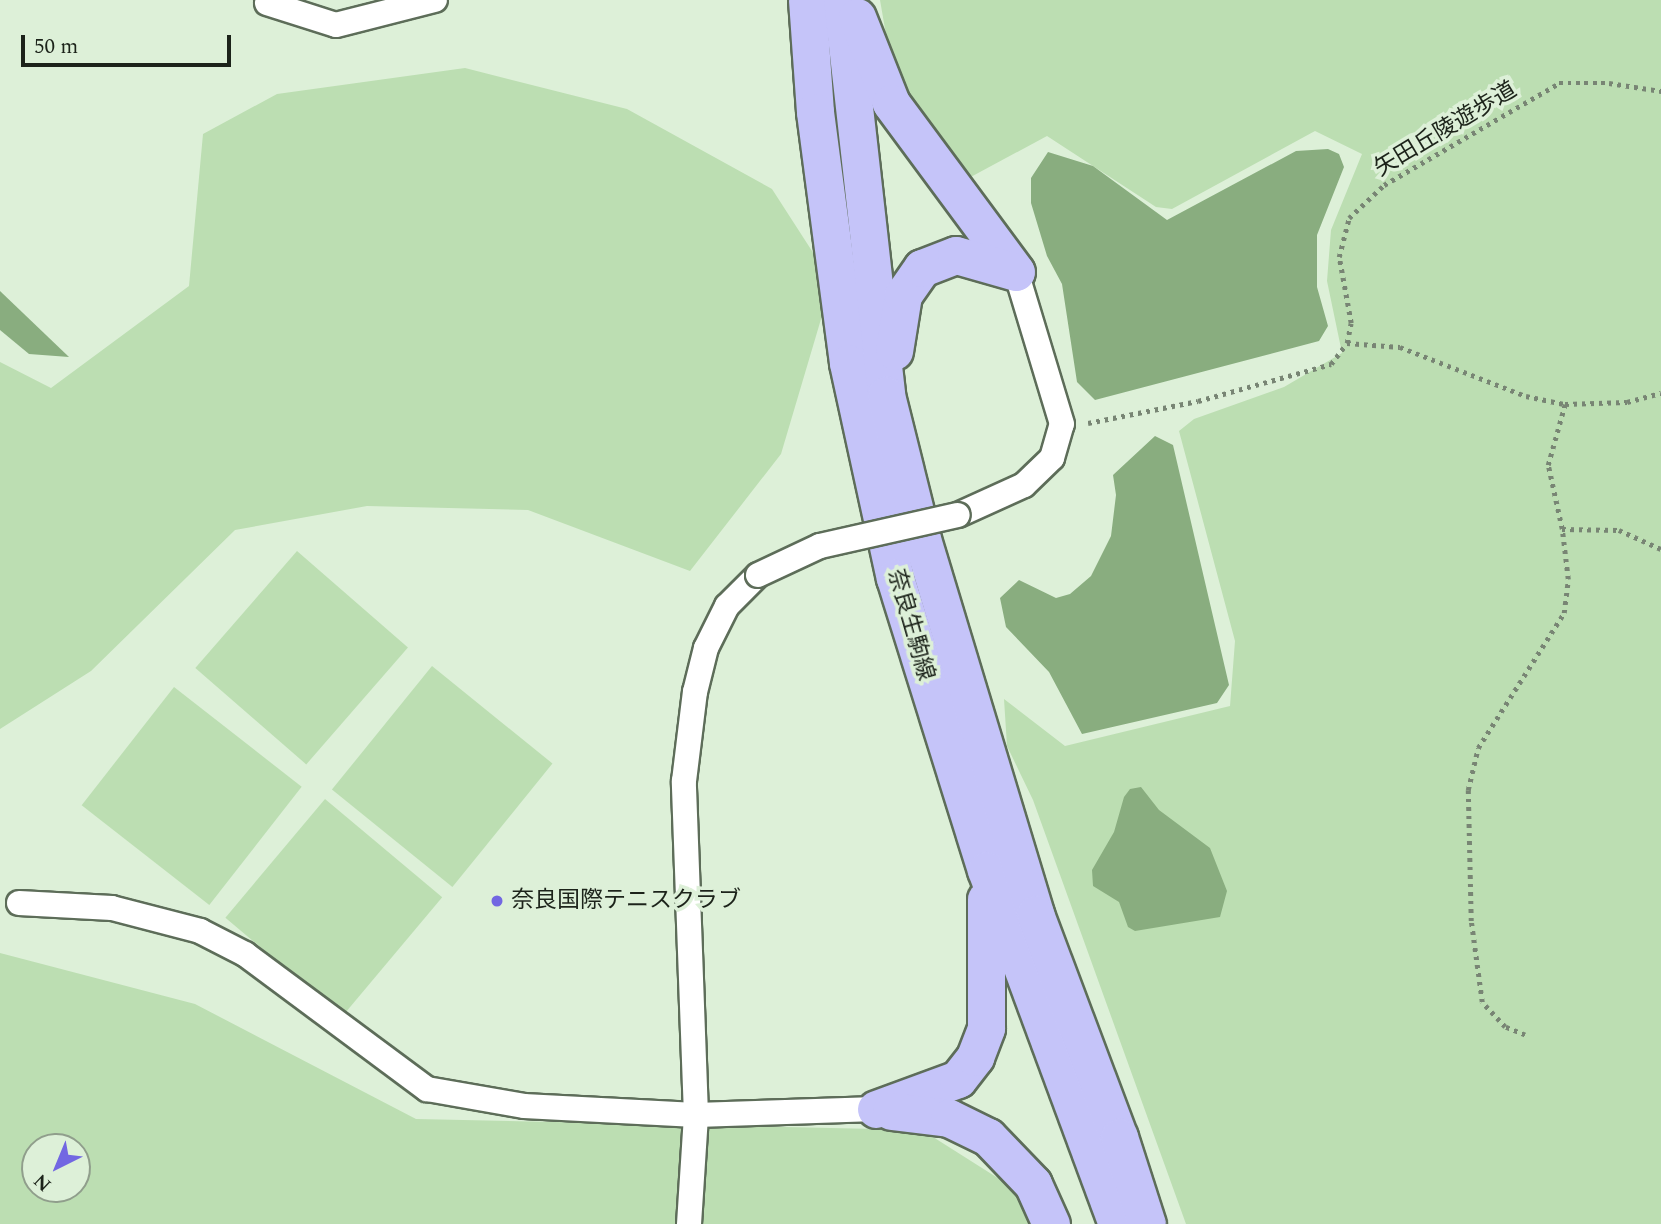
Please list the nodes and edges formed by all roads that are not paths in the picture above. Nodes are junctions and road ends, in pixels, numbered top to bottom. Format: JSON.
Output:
{"nodes":[{"id":1,"x":435,"y":0,"type":"edge"},
{"id":2,"x":807,"y":0,"type":"edge"},
{"id":3,"x":842,"y":0,"type":"edge"},
{"id":4,"x":851,"y":0,"type":"edge"},
{"id":5,"x":267,"y":4,"type":"dead end"},
{"id":6,"x":1016,"y":272,"type":"junction"},
{"id":7,"x":886,"y":395,"type":"junction"},
{"id":8,"x":986,"y":870,"type":"junction"},
{"id":9,"x":19,"y":904,"type":"dead end"},
{"id":10,"x":877,"y":1110,"type":"junction"},
{"id":11,"x":696,"y":1115,"type":"junction"},
{"id":12,"x":689,"y":1224,"type":"edge"},
{"id":13,"x":1051,"y":1224,"type":"edge"},
{"id":14,"x":1116,"y":1224,"type":"edge"},
{"id":15,"x":1147,"y":1224,"type":"edge"}],
"edges":[{"from":1,"to":5,"type":"street"},
{"from":2,"to":8,"type":"main road","name":"奈良生駒線"},
{"from":3,"to":7,"type":"main road","name":"奈良生駒線"},
{"from":4,"to":6,"type":"main road"},
{"from":6,"to":7,"type":"main road"},
{"from":6,"to":11,"type":"street","bridge":true},
{"from":7,"to":15,"type":"main road","name":"奈良生駒線"},
{"from":8,"to":10,"type":"main road"},
{"from":8,"to":14,"type":"main road","name":"奈良生駒線"},
{"from":9,"to":11,"type":"street"},
{"from":10,"to":11,"type":"street"},
{"from":10,"to":13,"type":"main road"},
{"from":11,"to":12,"type":"street"}]}
